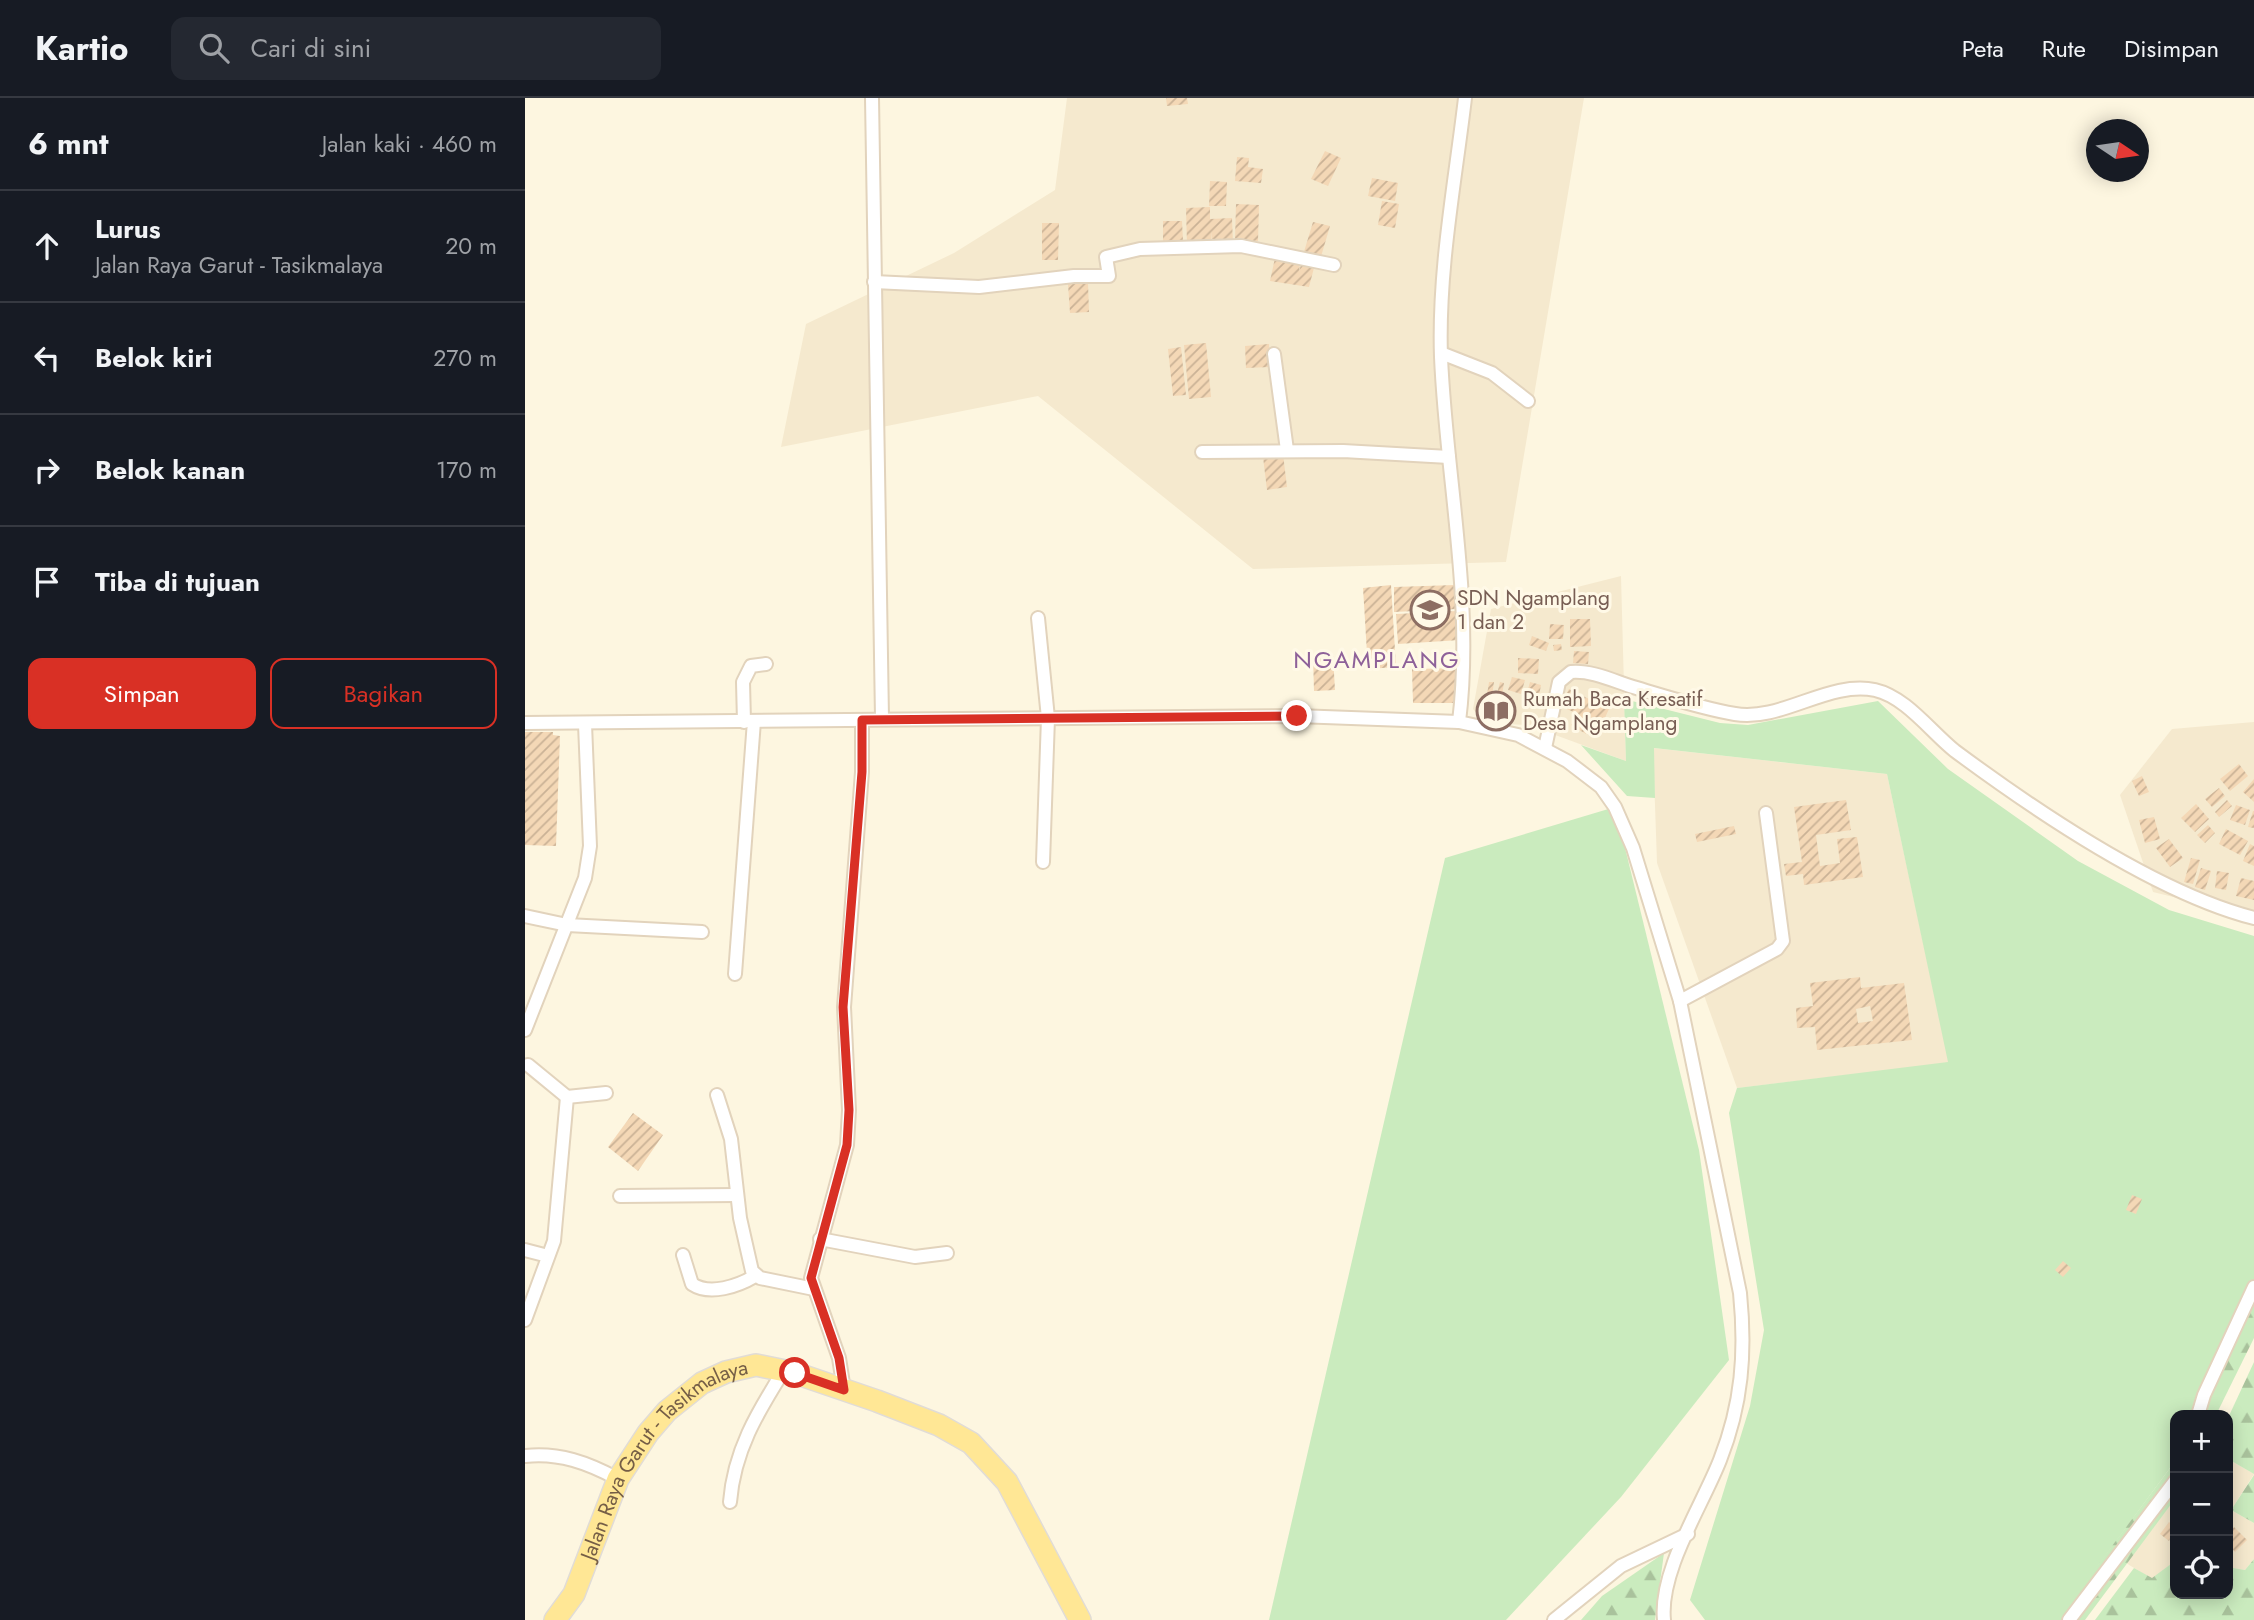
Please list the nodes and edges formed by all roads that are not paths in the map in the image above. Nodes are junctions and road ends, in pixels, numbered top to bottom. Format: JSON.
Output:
{"nodes":[{"id":1,"x":872,"y":98,"type":"edge"},
{"id":2,"x":1465,"y":98,"type":"edge"},
{"id":3,"x":1334,"y":265,"type":"dead end"},
{"id":4,"x":874,"y":282,"type":"junction"},
{"id":5,"x":1441,"y":353,"type":"junction"},
{"id":6,"x":1274,"y":354,"type":"dead end"},
{"id":7,"x":1528,"y":401,"type":"dead end"},
{"id":8,"x":1287,"y":450,"type":"junction"},
{"id":9,"x":1202,"y":452,"type":"dead end"},
{"id":10,"x":1449,"y":457,"type":"junction"},
{"id":11,"x":1038,"y":618,"type":"dead end"},
{"id":12,"x":765,"y":664,"type":"dead end"},
{"id":13,"x":881,"y":718,"type":"junction"},
{"id":14,"x":1048,"y":718,"type":"junction"},
{"id":15,"x":862,"y":720,"type":"junction"},
{"id":16,"x":749,"y":721,"type":"junction"},
{"id":17,"x":1459,"y":722,"type":"junction"},
{"id":18,"x":525,"y":723,"type":"edge"},
{"id":19,"x":585,"y":724,"type":"junction"},
{"id":20,"x":1545,"y":748,"type":"junction"},
{"id":21,"x":1766,"y":813,"type":"dead end"},
{"id":22,"x":1042,"y":862,"type":"dead end"},
{"id":23,"x":525,"y":916,"type":"edge"},
{"id":24,"x":2254,"y":918,"type":"edge"},
{"id":25,"x":567,"y":925,"type":"junction"},
{"id":26,"x":702,"y":932,"type":"dead end"},
{"id":27,"x":735,"y":974,"type":"dead end"},
{"id":28,"x":1680,"y":1001,"type":"junction"},
{"id":29,"x":525,"y":1030,"type":"edge"},
{"id":30,"x":528,"y":1065,"type":"dead end"},
{"id":31,"x":606,"y":1093,"type":"dead end"},
{"id":32,"x":717,"y":1095,"type":"dead end"},
{"id":33,"x":567,"y":1097,"type":"junction"},
{"id":34,"x":737,"y":1195,"type":"junction"},
{"id":35,"x":620,"y":1196,"type":"dead end"},
{"id":36,"x":820,"y":1239,"type":"junction"},
{"id":37,"x":525,"y":1251,"type":"edge"},
{"id":38,"x":947,"y":1253,"type":"dead end"},
{"id":39,"x":683,"y":1255,"type":"dead end"},
{"id":40,"x":548,"y":1256,"type":"junction"},
{"id":41,"x":755,"y":1276,"type":"junction"},
{"id":42,"x":2254,"y":1287,"type":"edge"},
{"id":43,"x":814,"y":1289,"type":"junction"},
{"id":44,"x":525,"y":1320,"type":"edge"},
{"id":45,"x":784,"y":1370,"type":"junction"},
{"id":46,"x":844,"y":1390,"type":"junction"},
{"id":47,"x":2200,"y":1410,"type":"edge"},
{"id":48,"x":525,"y":1456,"type":"edge"},
{"id":49,"x":618,"y":1479,"type":"junction"},
{"id":50,"x":2170,"y":1488,"type":"edge"},
{"id":51,"x":730,"y":1502,"type":"dead end"},
{"id":52,"x":1688,"y":1534,"type":"junction"},
{"id":53,"x":555,"y":1620,"type":"edge"},
{"id":54,"x":1080,"y":1620,"type":"edge"},
{"id":55,"x":1554,"y":1620,"type":"edge"},
{"id":56,"x":1664,"y":1620,"type":"edge"},
{"id":57,"x":2069,"y":1620,"type":"edge"}],
"edges":[{"from":1,"to":4,"type":"street"},
{"from":2,"to":5,"type":"street"},
{"from":3,"to":4,"type":"street"},
{"from":4,"to":13,"type":"street"},
{"from":5,"to":7,"type":"street"},
{"from":5,"to":10,"type":"street"},
{"from":6,"to":8,"type":"street"},
{"from":8,"to":9,"type":"street"},
{"from":8,"to":10,"type":"street"},
{"from":10,"to":17,"type":"street"},
{"from":11,"to":14,"type":"street"},
{"from":12,"to":16,"type":"street"},
{"from":13,"to":14,"type":"street"},
{"from":13,"to":15,"type":"street"},
{"from":14,"to":17,"type":"street"},
{"from":14,"to":22,"type":"street"},
{"from":15,"to":16,"type":"street"},
{"from":15,"to":36,"type":"street"},
{"from":16,"to":19,"type":"street"},
{"from":16,"to":27,"type":"street"},
{"from":17,"to":20,"type":"street"},
{"from":18,"to":19,"type":"street"},
{"from":19,"to":25,"type":"street"},
{"from":20,"to":24,"type":"street"},
{"from":20,"to":28,"type":"street"},
{"from":21,"to":28,"type":"street"},
{"from":23,"to":25,"type":"street"},
{"from":25,"to":26,"type":"street"},
{"from":25,"to":29,"type":"street"},
{"from":28,"to":52,"type":"street"},
{"from":30,"to":33,"type":"street"},
{"from":31,"to":33,"type":"street"},
{"from":32,"to":34,"type":"street"},
{"from":33,"to":40,"type":"street"},
{"from":34,"to":35,"type":"street"},
{"from":34,"to":41,"type":"street"},
{"from":36,"to":38,"type":"street"},
{"from":36,"to":43,"type":"street"},
{"from":37,"to":40,"type":"street"},
{"from":39,"to":41,"type":"street"},
{"from":40,"to":44,"type":"street"},
{"from":41,"to":43,"type":"street"},
{"from":42,"to":47,"type":"street"},
{"from":43,"to":46,"type":"street"},
{"from":45,"to":46,"type":"main road","name":"Jalan Raya Garut - Tasikmalaya"},
{"from":45,"to":49,"type":"main road","name":"Jalan Raya Garut - Tasikmalaya"},
{"from":45,"to":51,"type":"street"},
{"from":46,"to":54,"type":"main road","name":"Jalan Raya Garut - Tasikmalaya"},
{"from":48,"to":49,"type":"street"},
{"from":49,"to":53,"type":"main road","name":"Jalan Raya Garut - Tasikmalaya"},
{"from":50,"to":57,"type":"street"},
{"from":52,"to":55,"type":"street"},
{"from":52,"to":56,"type":"street"}]}
